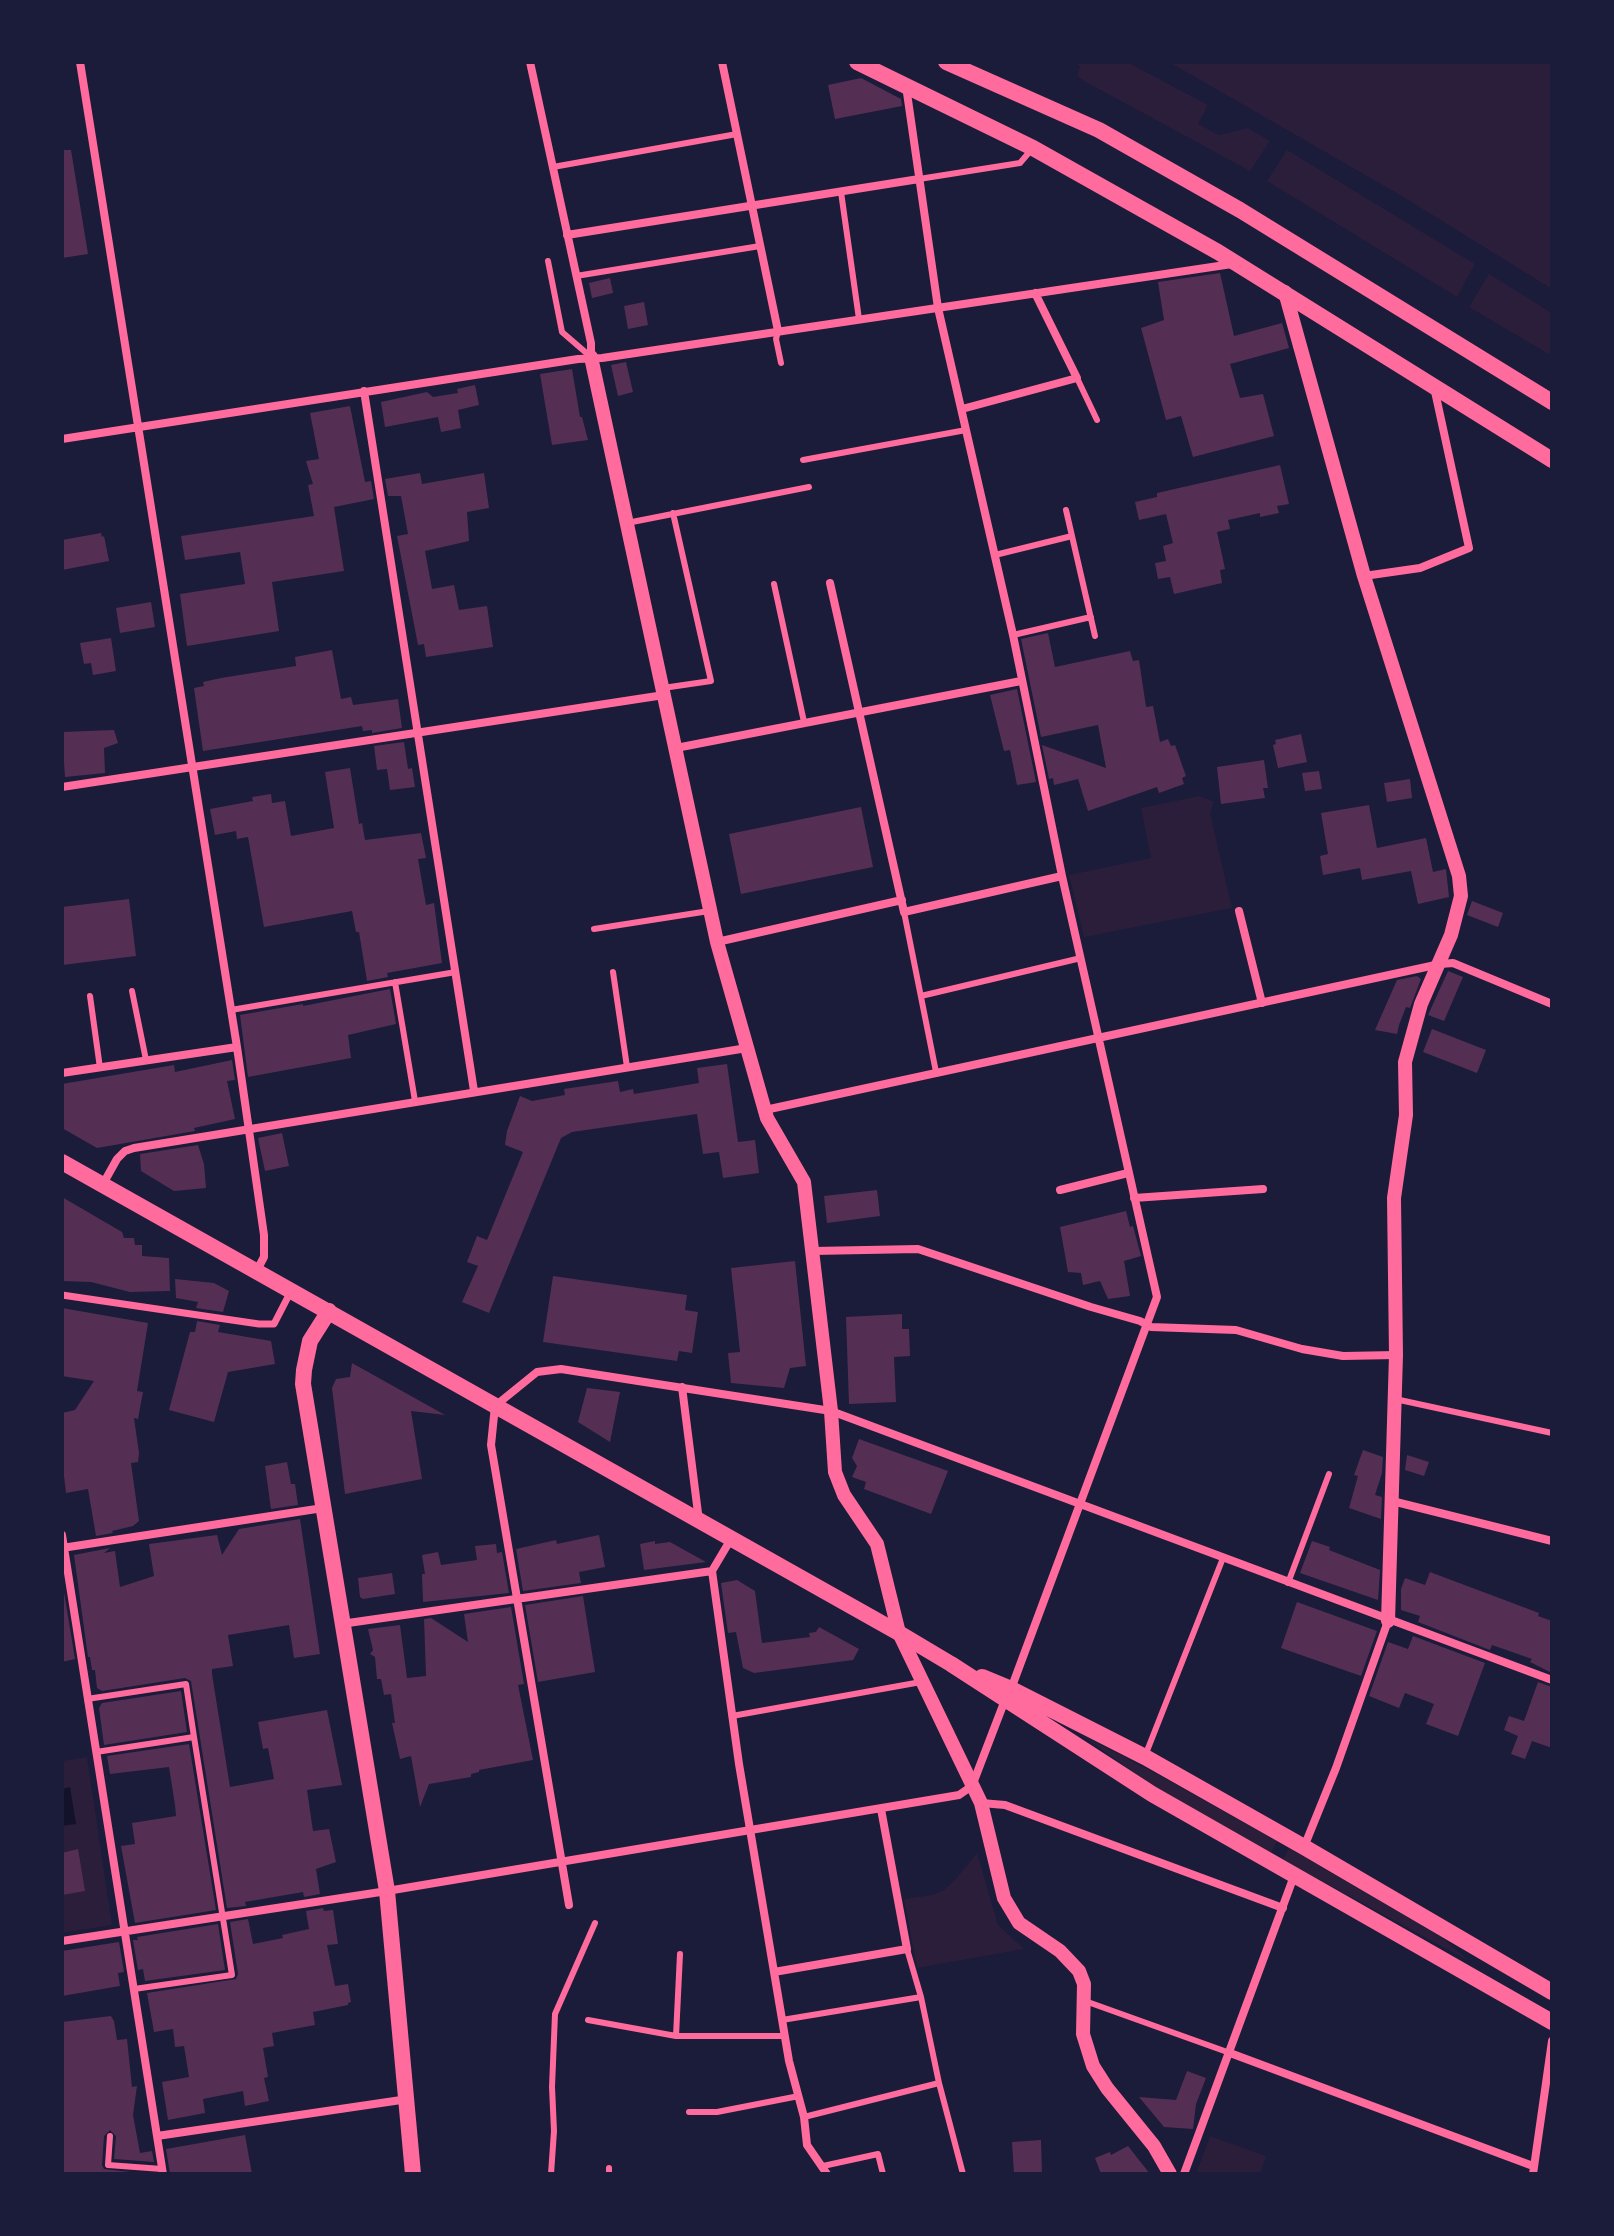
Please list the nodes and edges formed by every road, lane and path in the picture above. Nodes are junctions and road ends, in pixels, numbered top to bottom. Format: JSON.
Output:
{"nodes":[{"id":1,"x":80,"y":62,"type":"edge"},
{"id":2,"x":530,"y":62,"type":"edge"},
{"id":3,"x":722,"y":62,"type":"edge"},
{"id":4,"x":857,"y":62,"type":"edge"},
{"id":5,"x":946,"y":62,"type":"edge"},
{"id":6,"x":906,"y":85,"type":"junction"},
{"id":7,"x":737,"y":134,"type":"junction"},
{"id":8,"x":1033,"y":148,"type":"junction"},
{"id":9,"x":553,"y":167,"type":"junction"},
{"id":10,"x":919,"y":179,"type":"junction"},
{"id":11,"x":841,"y":192,"type":"junction"},
{"id":12,"x":752,"y":206,"type":"junction"},
{"id":13,"x":567,"y":235,"type":"junction"},
{"id":14,"x":760,"y":246,"type":"junction"},
{"id":15,"x":548,"y":261,"type":"dead end"},
{"id":16,"x":1237,"y":263,"type":"junction"},
{"id":17,"x":576,"y":276,"type":"junction"},
{"id":18,"x":1285,"y":292,"type":"junction"},
{"id":19,"x":1035,"y":293,"type":"junction"},
{"id":20,"x":938,"y":308,"type":"junction"},
{"id":21,"x":859,"y":319,"type":"junction"},
{"id":22,"x":778,"y":331,"type":"junction"},
{"id":23,"x":591,"y":357,"type":"junction"},
{"id":24,"x":781,"y":363,"type":"dead end"},
{"id":25,"x":1077,"y":378,"type":"junction"},
{"id":26,"x":1433,"y":383,"type":"junction"},
{"id":27,"x":364,"y":391,"type":"junction"},
{"id":28,"x":1552,"y":402,"type":"edge"},
{"id":29,"x":962,"y":409,"type":"junction"},
{"id":30,"x":1097,"y":420,"type":"dead end"},
{"id":31,"x":138,"y":427,"type":"junction"},
{"id":32,"x":966,"y":430,"type":"junction"},
{"id":33,"x":62,"y":439,"type":"edge"},
{"id":34,"x":803,"y":460,"type":"dead end"},
{"id":35,"x":1552,"y":460,"type":"edge"},
{"id":36,"x":809,"y":487,"type":"dead end"},
{"id":37,"x":1066,"y":510,"type":"dead end"},
{"id":38,"x":673,"y":513,"type":"junction"},
{"id":39,"x":627,"y":523,"type":"junction"},
{"id":40,"x":1072,"y":536,"type":"junction"},
{"id":41,"x":995,"y":555,"type":"junction"},
{"id":42,"x":1364,"y":576,"type":"junction"},
{"id":43,"x":830,"y":583,"type":"dead end"},
{"id":44,"x":774,"y":584,"type":"dead end"},
{"id":45,"x":1091,"y":617,"type":"junction"},
{"id":46,"x":1013,"y":635,"type":"junction"},
{"id":47,"x":1095,"y":636,"type":"dead end"},
{"id":48,"x":1021,"y":681,"type":"junction"},
{"id":49,"x":664,"y":691,"type":"junction"},
{"id":50,"x":859,"y":711,"type":"junction"},
{"id":51,"x":804,"y":722,"type":"junction"},
{"id":52,"x":418,"y":733,"type":"junction"},
{"id":53,"x":676,"y":748,"type":"junction"},
{"id":54,"x":193,"y":768,"type":"junction"},
{"id":55,"x":62,"y":787,"type":"edge"},
{"id":56,"x":1062,"y":876,"type":"junction"},
{"id":57,"x":902,"y":900,"type":"junction"},
{"id":58,"x":709,"y":911,"type":"junction"},
{"id":59,"x":1239,"y":911,"type":"dead end"},
{"id":60,"x":904,"y":912,"type":"junction"},
{"id":61,"x":594,"y":929,"type":"dead end"},
{"id":62,"x":717,"y":942,"type":"junction"},
{"id":63,"x":1081,"y":958,"type":"junction"},
{"id":64,"x":1440,"y":964,"type":"junction"},
{"id":65,"x":457,"y":972,"type":"junction"},
{"id":66,"x":613,"y":972,"type":"dead end"},
{"id":67,"x":395,"y":982,"type":"junction"},
{"id":68,"x":132,"y":991,"type":"dead end"},
{"id":69,"x":90,"y":996,"type":"dead end"},
{"id":70,"x":921,"y":996,"type":"junction"},
{"id":71,"x":1262,"y":1003,"type":"junction"},
{"id":72,"x":1552,"y":1004,"type":"edge"},
{"id":73,"x":231,"y":1010,"type":"junction"},
{"id":74,"x":1098,"y":1037,"type":"junction"},
{"id":75,"x":237,"y":1047,"type":"junction"},
{"id":76,"x":747,"y":1048,"type":"junction"},
{"id":77,"x":146,"y":1060,"type":"junction"},
{"id":78,"x":627,"y":1067,"type":"junction"},
{"id":79,"x":100,"y":1068,"type":"junction"},
{"id":80,"x":936,"y":1072,"type":"junction"},
{"id":81,"x":62,"y":1073,"type":"edge"},
{"id":82,"x":474,"y":1091,"type":"junction"},
{"id":83,"x":415,"y":1101,"type":"junction"},
{"id":84,"x":765,"y":1110,"type":"junction"},
{"id":85,"x":249,"y":1131,"type":"junction"},
{"id":86,"x":62,"y":1162,"type":"edge"},
{"id":87,"x":1128,"y":1173,"type":"junction"},
{"id":88,"x":103,"y":1185,"type":"junction"},
{"id":89,"x":1263,"y":1189,"type":"dead end"},
{"id":90,"x":1060,"y":1190,"type":"dead end"},
{"id":91,"x":1134,"y":1198,"type":"junction"},
{"id":92,"x":813,"y":1251,"type":"junction"},
{"id":93,"x":256,"y":1272,"type":"junction"},
{"id":94,"x":291,"y":1291,"type":"junction"},
{"id":95,"x":62,"y":1295,"type":"edge"},
{"id":96,"x":329,"y":1311,"type":"junction"},
{"id":97,"x":1147,"y":1325,"type":"junction"},
{"id":98,"x":1396,"y":1355,"type":"junction"},
{"id":99,"x":682,"y":1387,"type":"junction"},
{"id":100,"x":1395,"y":1399,"type":"junction"},
{"id":101,"x":495,"y":1406,"type":"junction"},
{"id":102,"x":831,"y":1411,"type":"junction"},
{"id":103,"x":1552,"y":1433,"type":"edge"},
{"id":104,"x":1329,"y":1474,"type":"dead end"},
{"id":105,"x":1392,"y":1501,"type":"junction"},
{"id":106,"x":1079,"y":1506,"type":"junction"},
{"id":107,"x":323,"y":1508,"type":"junction"},
{"id":108,"x":699,"y":1521,"type":"junction"},
{"id":109,"x":62,"y":1535,"type":"edge"},
{"id":110,"x":731,"y":1539,"type":"junction"},
{"id":111,"x":1552,"y":1541,"type":"edge"},
{"id":112,"x":63,"y":1548,"type":"edge"},
{"id":113,"x":1223,"y":1558,"type":"junction"},
{"id":114,"x":712,"y":1571,"type":"junction"},
{"id":115,"x":1288,"y":1583,"type":"junction"},
{"id":116,"x":518,"y":1601,"type":"junction"},
{"id":117,"x":1388,"y":1621,"type":"junction"},
{"id":118,"x":341,"y":1624,"type":"junction"},
{"id":119,"x":899,"y":1633,"type":"junction"},
{"id":120,"x":1552,"y":1680,"type":"edge"},
{"id":121,"x":921,"y":1682,"type":"junction"},
{"id":122,"x":1008,"y":1695,"type":"junction"},
{"id":123,"x":87,"y":1699,"type":"junction"},
{"id":124,"x":732,"y":1716,"type":"junction"},
{"id":125,"x":194,"y":1737,"type":"junction"},
{"id":126,"x":96,"y":1752,"type":"junction"},
{"id":127,"x":1145,"y":1757,"type":"junction"},
{"id":128,"x":972,"y":1786,"type":"junction"},
{"id":129,"x":981,"y":1803,"type":"junction"},
{"id":130,"x":881,"y":1809,"type":"junction"},
{"id":131,"x":750,"y":1831,"type":"junction"},
{"id":132,"x":1304,"y":1847,"type":"junction"},
{"id":133,"x":561,"y":1861,"type":"junction"},
{"id":134,"x":1294,"y":1876,"type":"junction"},
{"id":135,"x":387,"y":1891,"type":"junction"},
{"id":136,"x":569,"y":1905,"type":"dead end"},
{"id":137,"x":1283,"y":1908,"type":"junction"},
{"id":138,"x":223,"y":1916,"type":"junction"},
{"id":139,"x":595,"y":1923,"type":"dead end"},
{"id":140,"x":125,"y":1931,"type":"junction"},
{"id":141,"x":62,"y":1941,"type":"edge"},
{"id":142,"x":907,"y":1949,"type":"junction"},
{"id":143,"x":680,"y":1954,"type":"dead end"},
{"id":144,"x":774,"y":1972,"type":"junction"},
{"id":145,"x":134,"y":1989,"type":"junction"},
{"id":146,"x":1551,"y":1989,"type":"edge"},
{"id":147,"x":921,"y":1997,"type":"junction"},
{"id":148,"x":1085,"y":2001,"type":"junction"},
{"id":149,"x":588,"y":2020,"type":"dead end"},
{"id":150,"x":782,"y":2020,"type":"junction"},
{"id":151,"x":1552,"y":2022,"type":"edge"},
{"id":152,"x":676,"y":2036,"type":"junction"},
{"id":153,"x":785,"y":2036,"type":"junction"},
{"id":154,"x":1552,"y":2041,"type":"edge"},
{"id":155,"x":1230,"y":2053,"type":"junction"},
{"id":156,"x":939,"y":2083,"type":"junction"},
{"id":157,"x":799,"y":2096,"type":"junction"},
{"id":158,"x":408,"y":2099,"type":"junction"},
{"id":159,"x":689,"y":2112,"type":"dead end"},
{"id":160,"x":804,"y":2117,"type":"junction"},
{"id":161,"x":110,"y":2136,"type":"dead end"},
{"id":162,"x":157,"y":2136,"type":"junction"},
{"id":163,"x":825,"y":2170,"type":"edge"},
{"id":164,"x":1533,"y":2170,"type":"edge"},
{"id":165,"x":162,"y":2171,"type":"edge"},
{"id":166,"x":413,"y":2174,"type":"edge"},
{"id":167,"x":551,"y":2174,"type":"edge"},
{"id":168,"x":883,"y":2174,"type":"edge"},
{"id":169,"x":963,"y":2174,"type":"edge"},
{"id":170,"x":1170,"y":2174,"type":"edge"},
{"id":171,"x":1184,"y":2174,"type":"edge"}],
"edges":[{"from":1,"to":31,"type":"street"},
{"from":2,"to":9,"type":"street"},
{"from":3,"to":7,"type":"street"},
{"from":4,"to":6,"type":"main road"},
{"from":5,"to":28,"type":"main road"},
{"from":6,"to":8,"type":"main road"},
{"from":6,"to":10,"type":"street"},
{"from":7,"to":9,"type":"lane"},
{"from":7,"to":12,"type":"street"},
{"from":8,"to":10,"type":"lane"},
{"from":8,"to":16,"type":"main road"},
{"from":9,"to":13,"type":"street"},
{"from":10,"to":11,"type":"street"},
{"from":10,"to":20,"type":"street"},
{"from":11,"to":12,"type":"street"},
{"from":11,"to":21,"type":"lane"},
{"from":12,"to":13,"type":"street"},
{"from":12,"to":14,"type":"street"},
{"from":13,"to":17,"type":"street"},
{"from":14,"to":17,"type":"lane"},
{"from":14,"to":22,"type":"street"},
{"from":15,"to":23,"type":"lane"},
{"from":16,"to":18,"type":"main road"},
{"from":16,"to":19,"type":"street"},
{"from":17,"to":23,"type":"street"},
{"from":18,"to":26,"type":"main road"},
{"from":18,"to":42,"type":"street"},
{"from":19,"to":20,"type":"street"},
{"from":19,"to":25,"type":"street"},
{"from":20,"to":21,"type":"street"},
{"from":20,"to":29,"type":"street"},
{"from":21,"to":22,"type":"street"},
{"from":22,"to":23,"type":"street"},
{"from":22,"to":24,"type":"lane"},
{"from":23,"to":27,"type":"street"},
{"from":23,"to":39,"type":"street"},
{"from":25,"to":29,"type":"street"},
{"from":25,"to":30,"type":"lane"},
{"from":26,"to":35,"type":"main road"},
{"from":26,"to":42,"type":"street"},
{"from":27,"to":31,"type":"street"},
{"from":27,"to":52,"type":"street"},
{"from":29,"to":32,"type":"street"},
{"from":31,"to":33,"type":"street"},
{"from":31,"to":54,"type":"street"},
{"from":32,"to":34,"type":"lane"},
{"from":32,"to":41,"type":"street"},
{"from":36,"to":38,"type":"lane"},
{"from":37,"to":40,"type":"lane"},
{"from":38,"to":39,"type":"lane"},
{"from":38,"to":49,"type":"lane"},
{"from":39,"to":49,"type":"street"},
{"from":40,"to":41,"type":"lane"},
{"from":40,"to":45,"type":"lane"},
{"from":41,"to":46,"type":"street"},
{"from":42,"to":64,"type":"street"},
{"from":43,"to":50,"type":"street"},
{"from":44,"to":51,"type":"lane"},
{"from":45,"to":46,"type":"lane"},
{"from":45,"to":47,"type":"lane"},
{"from":46,"to":48,"type":"street"},
{"from":48,"to":50,"type":"street"},
{"from":48,"to":56,"type":"street"},
{"from":49,"to":52,"type":"street"},
{"from":49,"to":53,"type":"street"},
{"from":50,"to":51,"type":"street"},
{"from":50,"to":57,"type":"street"},
{"from":51,"to":53,"type":"street"},
{"from":52,"to":54,"type":"street"},
{"from":52,"to":65,"type":"street"},
{"from":53,"to":58,"type":"street"},
{"from":54,"to":55,"type":"street"},
{"from":54,"to":73,"type":"street"},
{"from":56,"to":60,"type":"street"},
{"from":56,"to":63,"type":"street"},
{"from":57,"to":60,"type":"street"},
{"from":57,"to":62,"type":"street"},
{"from":58,"to":61,"type":"lane"},
{"from":58,"to":62,"type":"street"},
{"from":59,"to":71,"type":"street"},
{"from":60,"to":70,"type":"lane"},
{"from":62,"to":76,"type":"street"},
{"from":63,"to":70,"type":"lane"},
{"from":63,"to":74,"type":"street"},
{"from":64,"to":71,"type":"street"},
{"from":64,"to":72,"type":"street"},
{"from":64,"to":98,"type":"street"},
{"from":65,"to":67,"type":"lane"},
{"from":65,"to":82,"type":"street"},
{"from":66,"to":78,"type":"lane"},
{"from":67,"to":73,"type":"lane"},
{"from":67,"to":83,"type":"lane"},
{"from":68,"to":77,"type":"lane"},
{"from":69,"to":79,"type":"lane"},
{"from":70,"to":80,"type":"lane"},
{"from":71,"to":74,"type":"street"},
{"from":73,"to":75,"type":"street"},
{"from":74,"to":80,"type":"street"},
{"from":74,"to":87,"type":"street"},
{"from":75,"to":77,"type":"street"},
{"from":75,"to":85,"type":"street"},
{"from":76,"to":78,"type":"street"},
{"from":76,"to":84,"type":"street"},
{"from":77,"to":79,"type":"street"},
{"from":78,"to":82,"type":"street"},
{"from":79,"to":81,"type":"street"},
{"from":80,"to":84,"type":"street"},
{"from":82,"to":83,"type":"street"},
{"from":83,"to":85,"type":"street"},
{"from":84,"to":92,"type":"street"},
{"from":85,"to":88,"type":"street"},
{"from":85,"to":93,"type":"street"},
{"from":86,"to":88,"type":"main road"},
{"from":87,"to":90,"type":"street"},
{"from":87,"to":91,"type":"street"},
{"from":88,"to":93,"type":"main road"},
{"from":89,"to":91,"type":"street"},
{"from":91,"to":97,"type":"street"},
{"from":92,"to":97,"type":"street"},
{"from":92,"to":102,"type":"street"},
{"from":93,"to":94,"type":"main road"},
{"from":94,"to":95,"type":"street"},
{"from":94,"to":96,"type":"main road"},
{"from":96,"to":101,"type":"main road"},
{"from":96,"to":107,"type":"main road"},
{"from":97,"to":98,"type":"street"},
{"from":97,"to":106,"type":"street"},
{"from":98,"to":100,"type":"street"},
{"from":99,"to":101,"type":"street"},
{"from":99,"to":102,"type":"street"},
{"from":99,"to":108,"type":"street"},
{"from":100,"to":103,"type":"lane"},
{"from":100,"to":105,"type":"street"},
{"from":101,"to":108,"type":"main road"},
{"from":101,"to":116,"type":"street"},
{"from":102,"to":106,"type":"street"},
{"from":102,"to":119,"type":"street"},
{"from":104,"to":115,"type":"lane"},
{"from":105,"to":111,"type":"street"},
{"from":105,"to":117,"type":"street"},
{"from":106,"to":113,"type":"street"},
{"from":106,"to":122,"type":"street"},
{"from":107,"to":112,"type":"street"},
{"from":107,"to":118,"type":"main road"},
{"from":108,"to":110,"type":"main road"},
{"from":109,"to":112,"type":"street"},
{"from":110,"to":114,"type":"street"},
{"from":110,"to":119,"type":"main road"},
{"from":112,"to":123,"type":"street"},
{"from":113,"to":115,"type":"street"},
{"from":113,"to":127,"type":"lane"},
{"from":114,"to":116,"type":"street"},
{"from":114,"to":124,"type":"street"},
{"from":115,"to":117,"type":"street"},
{"from":116,"to":118,"type":"street"},
{"from":116,"to":133,"type":"street"},
{"from":117,"to":120,"type":"street"},
{"from":117,"to":132,"type":"street"},
{"from":118,"to":135,"type":"main road"},
{"from":119,"to":121,"type":"street"},
{"from":119,"to":122,"type":"main road"},
{"from":121,"to":124,"type":"lane"},
{"from":121,"to":128,"type":"street"},
{"from":122,"to":127,"type":"main road"},
{"from":122,"to":128,"type":"street"},
{"from":122,"to":134,"type":"main road"},
{"from":123,"to":125,"type":"lane"},
{"from":123,"to":126,"type":"street"},
{"from":124,"to":131,"type":"street"},
{"from":125,"to":126,"type":"lane"},
{"from":125,"to":138,"type":"lane"},
{"from":126,"to":140,"type":"street"},
{"from":127,"to":132,"type":"main road"},
{"from":128,"to":129,"type":"street"},
{"from":128,"to":130,"type":"street"},
{"from":129,"to":137,"type":"street"},
{"from":129,"to":148,"type":"street"},
{"from":130,"to":131,"type":"street"},
{"from":130,"to":142,"type":"street"},
{"from":131,"to":133,"type":"street"},
{"from":131,"to":144,"type":"street"},
{"from":132,"to":146,"type":"main road"},
{"from":133,"to":135,"type":"street"},
{"from":133,"to":136,"type":"street"},
{"from":134,"to":137,"type":"street"},
{"from":134,"to":151,"type":"main road"},
{"from":135,"to":138,"type":"street"},
{"from":135,"to":158,"type":"main road"},
{"from":137,"to":155,"type":"street"},
{"from":138,"to":140,"type":"street"},
{"from":138,"to":145,"type":"lane"},
{"from":139,"to":167,"type":"lane"},
{"from":140,"to":141,"type":"street"},
{"from":140,"to":145,"type":"street"},
{"from":142,"to":144,"type":"street"},
{"from":142,"to":147,"type":"lane"},
{"from":143,"to":152,"type":"lane"},
{"from":144,"to":150,"type":"street"},
{"from":145,"to":162,"type":"street"},
{"from":147,"to":150,"type":"lane"},
{"from":147,"to":156,"type":"lane"},
{"from":148,"to":155,"type":"lane"},
{"from":148,"to":170,"type":"street"},
{"from":149,"to":152,"type":"lane"},
{"from":150,"to":153,"type":"street"},
{"from":152,"to":153,"type":"lane"},
{"from":153,"to":157,"type":"street"},
{"from":154,"to":164,"type":"street"},
{"from":155,"to":164,"type":"street"},
{"from":155,"to":171,"type":"street"},
{"from":156,"to":160,"type":"lane"},
{"from":156,"to":169,"type":"lane"},
{"from":157,"to":159,"type":"lane"},
{"from":157,"to":160,"type":"street"},
{"from":158,"to":162,"type":"street"},
{"from":158,"to":166,"type":"main road"},
{"from":160,"to":163,"type":"street"},
{"from":161,"to":165,"type":"lane"},
{"from":162,"to":165,"type":"street"},
{"from":163,"to":168,"type":"lane"}]}
